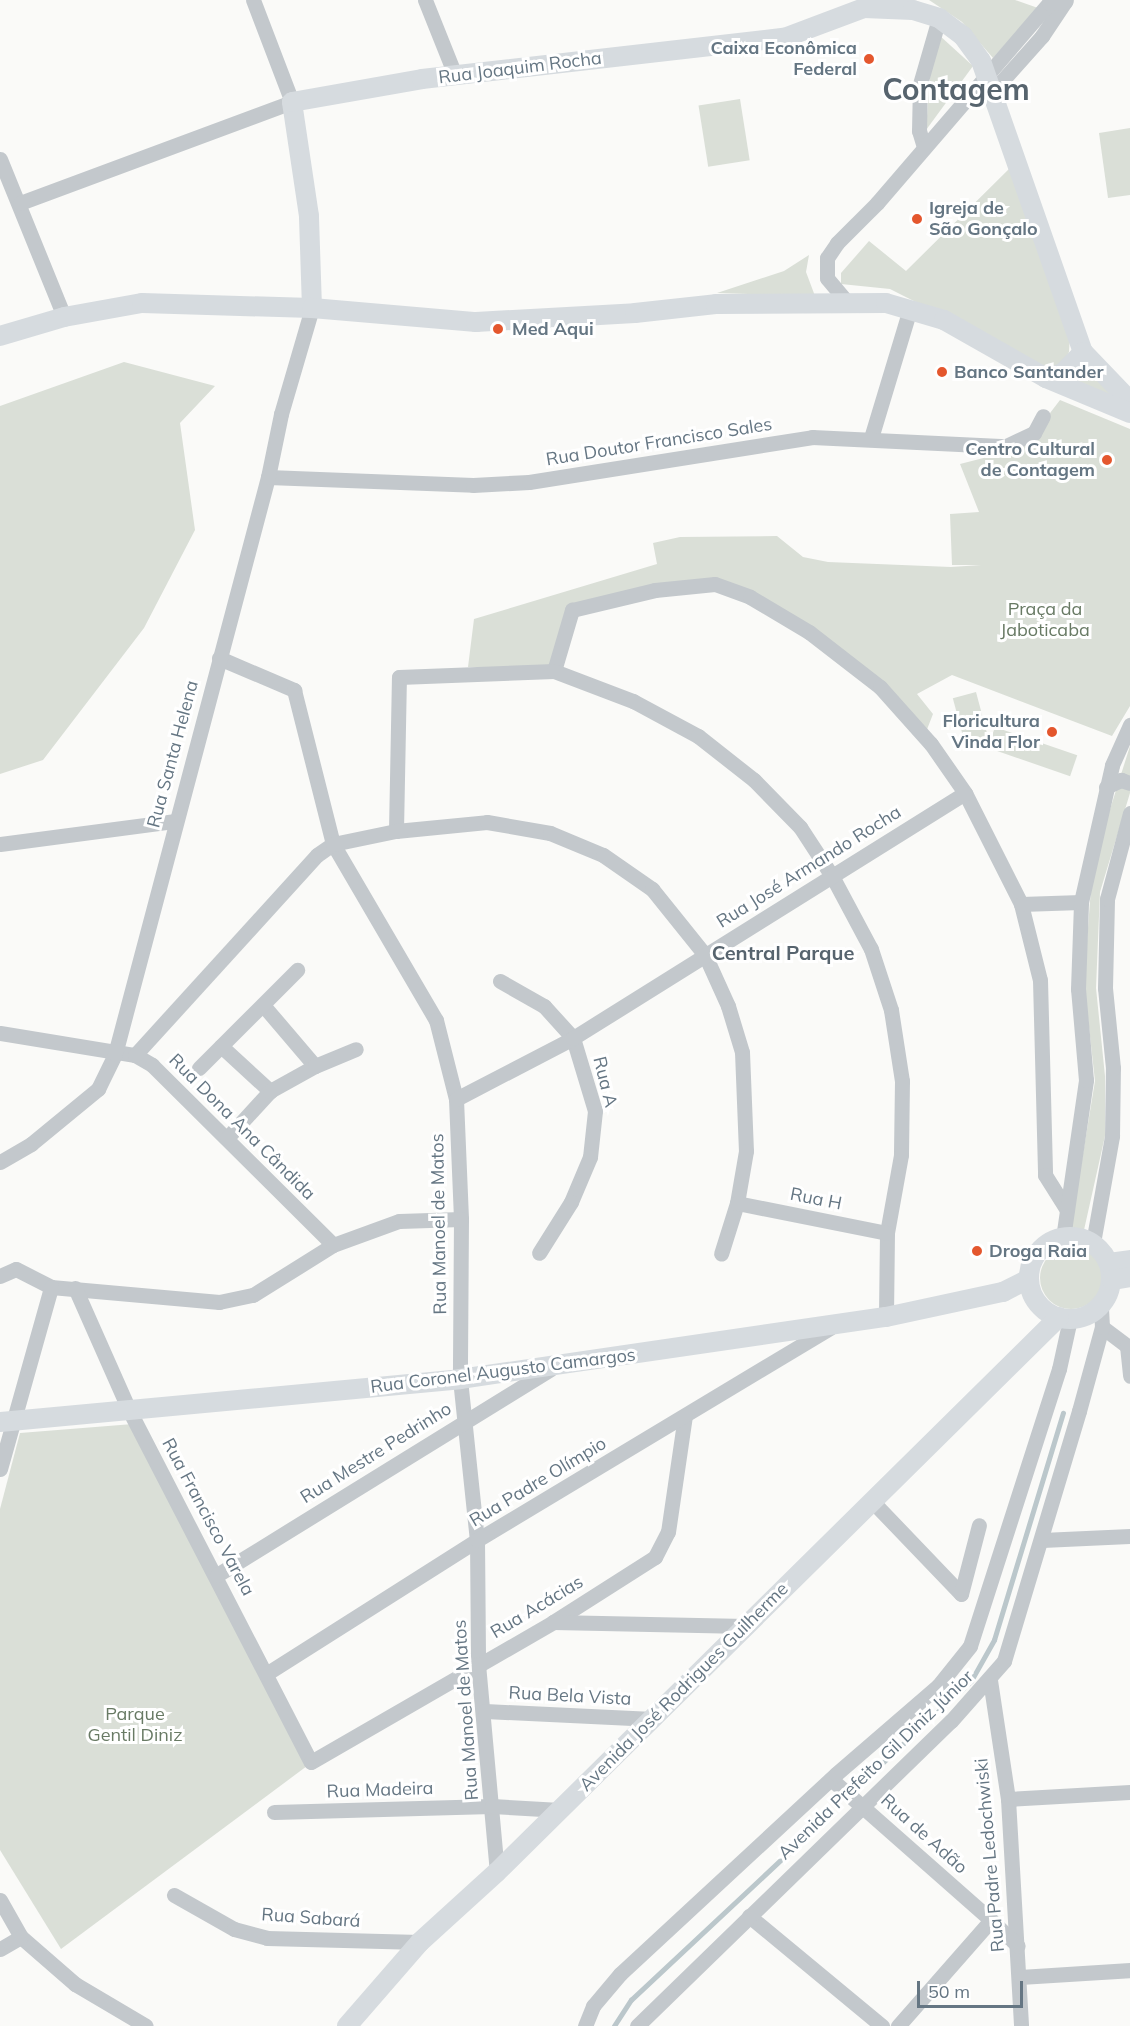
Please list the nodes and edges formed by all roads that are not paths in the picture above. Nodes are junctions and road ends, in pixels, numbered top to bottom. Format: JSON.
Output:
{"nodes":[{"id":1,"x":253,"y":0,"type":"edge"},
{"id":2,"x":425,"y":0,"type":"edge"},
{"id":3,"x":1065,"y":1,"type":"edge"},
{"id":4,"x":1045,"y":2,"type":"edge"},
{"id":5,"x":862,"y":4,"type":"edge"},
{"id":6,"x":842,"y":8,"type":"edge"},
{"id":7,"x":939,"y":18,"type":"junction"},
{"id":8,"x":455,"y":75,"type":"junction"},
{"id":9,"x":990,"y":84,"type":"junction"},
{"id":10,"x":292,"y":102,"type":"junction"},
{"id":11,"x":924,"y":147,"type":"junction"},
{"id":12,"x":0,"y":159,"type":"edge"},
{"id":13,"x":20,"y":203,"type":"junction"},
{"id":14,"x":847,"y":302,"type":"junction"},
{"id":15,"x":312,"y":308,"type":"junction"},
{"id":16,"x":910,"y":309,"type":"junction"},
{"id":17,"x":64,"y":317,"type":"junction"},
{"id":18,"x":0,"y":336,"type":"edge"},
{"id":19,"x":1083,"y":352,"type":"junction"},
{"id":20,"x":1046,"y":378,"type":"junction"},
{"id":21,"x":1130,"y":401,"type":"edge"},
{"id":22,"x":1130,"y":413,"type":"edge"},
{"id":23,"x":1042,"y":416,"type":"dead end"},
{"id":24,"x":871,"y":438,"type":"junction"},
{"id":25,"x":268,"y":477,"type":"junction"},
{"id":26,"x":219,"y":658,"type":"junction"},
{"id":27,"x":554,"y":671,"type":"junction"},
{"id":28,"x":1130,"y":724,"type":"edge"},
{"id":29,"x":1125,"y":754,"type":"edge"},
{"id":30,"x":1130,"y":783,"type":"edge"},
{"id":31,"x":1106,"y":787,"type":"junction"},
{"id":32,"x":965,"y":793,"type":"junction"},
{"id":33,"x":1130,"y":813,"type":"edge"},
{"id":34,"x":175,"y":822,"type":"junction"},
{"id":35,"x":396,"y":831,"type":"junction"},
{"id":36,"x":0,"y":844,"type":"edge"},
{"id":37,"x":333,"y":844,"type":"junction"},
{"id":38,"x":831,"y":876,"type":"junction"},
{"id":39,"x":1081,"y":902,"type":"junction"},
{"id":40,"x":1021,"y":904,"type":"junction"},
{"id":41,"x":705,"y":955,"type":"junction"},
{"id":42,"x":297,"y":970,"type":"dead end"},
{"id":43,"x":500,"y":981,"type":"dead end"},
{"id":44,"x":263,"y":1005,"type":"junction"},
{"id":45,"x":0,"y":1033,"type":"edge"},
{"id":46,"x":573,"y":1038,"type":"junction"},
{"id":47,"x":221,"y":1046,"type":"junction"},
{"id":48,"x":356,"y":1049,"type":"dead end"},
{"id":49,"x":115,"y":1054,"type":"junction"},
{"id":50,"x":135,"y":1055,"type":"junction"},
{"id":51,"x":315,"y":1066,"type":"junction"},
{"id":52,"x":199,"y":1068,"type":"dead end"},
{"id":53,"x":270,"y":1091,"type":"junction"},
{"id":54,"x":456,"y":1099,"type":"junction"},
{"id":55,"x":227,"y":1138,"type":"junction"},
{"id":56,"x":0,"y":1162,"type":"edge"},
{"id":57,"x":738,"y":1203,"type":"junction"},
{"id":58,"x":1067,"y":1210,"type":"junction"},
{"id":59,"x":461,"y":1219,"type":"junction"},
{"id":60,"x":887,"y":1233,"type":"junction"},
{"id":61,"x":1063,"y":1238,"type":"junction"},
{"id":62,"x":1093,"y":1243,"type":"junction"},
{"id":63,"x":333,"y":1245,"type":"junction"},
{"id":64,"x":539,"y":1253,"type":"dead end"},
{"id":65,"x":721,"y":1254,"type":"dead end"},
{"id":66,"x":1130,"y":1260,"type":"edge"},
{"id":67,"x":1117,"y":1274,"type":"edge"},
{"id":68,"x":0,"y":1276,"type":"edge"},
{"id":69,"x":1029,"y":1279,"type":"junction"},
{"id":70,"x":51,"y":1287,"type":"junction"},
{"id":71,"x":75,"y":1288,"type":"junction"},
{"id":72,"x":1003,"y":1292,"type":"junction"},
{"id":73,"x":1037,"y":1302,"type":"junction"},
{"id":74,"x":1101,"y":1306,"type":"junction"},
{"id":75,"x":886,"y":1317,"type":"junction"},
{"id":76,"x":1064,"y":1318,"type":"junction"},
{"id":77,"x":832,"y":1326,"type":"junction"},
{"id":78,"x":1102,"y":1327,"type":"junction"},
{"id":79,"x":1023,"y":1348,"type":"junction"},
{"id":80,"x":556,"y":1365,"type":"junction"},
{"id":81,"x":1130,"y":1376,"type":"edge"},
{"id":82,"x":460,"y":1379,"type":"junction"},
{"id":83,"x":129,"y":1410,"type":"junction"},
{"id":84,"x":685,"y":1416,"type":"junction"},
{"id":85,"x":7,"y":1421,"type":"edge"},
{"id":86,"x":464,"y":1421,"type":"junction"},
{"id":87,"x":0,"y":1469,"type":"edge"},
{"id":88,"x":871,"y":1500,"type":"junction"},
{"id":89,"x":979,"y":1525,"type":"dead end"},
{"id":90,"x":1130,"y":1536,"type":"edge"},
{"id":91,"x":477,"y":1540,"type":"junction"},
{"id":92,"x":1042,"y":1540,"type":"junction"},
{"id":93,"x":217,"y":1575,"type":"junction"},
{"id":94,"x":553,"y":1622,"type":"junction"},
{"id":95,"x":746,"y":1626,"type":"junction"},
{"id":96,"x":478,"y":1664,"type":"junction"},
{"id":97,"x":266,"y":1674,"type":"junction"},
{"id":98,"x":990,"y":1680,"type":"junction"},
{"id":99,"x":486,"y":1712,"type":"junction"},
{"id":100,"x":653,"y":1719,"type":"junction"},
{"id":101,"x":312,"y":1762,"type":"joint"},
{"id":102,"x":831,"y":1779,"type":"junction"},
{"id":103,"x":1130,"y":1792,"type":"edge"},
{"id":104,"x":1008,"y":1799,"type":"junction"},
{"id":105,"x":492,"y":1806,"type":"junction"},
{"id":106,"x":862,"y":1806,"type":"junction"},
{"id":107,"x":560,"y":1810,"type":"junction"},
{"id":108,"x":274,"y":1812,"type":"dead end"},
{"id":109,"x":497,"y":1872,"type":"junction"},
{"id":110,"x":174,"y":1895,"type":"dead end"},
{"id":111,"x":0,"y":1900,"type":"edge"},
{"id":112,"x":749,"y":1916,"type":"junction"},
{"id":113,"x":991,"y":1920,"type":"junction"},
{"id":114,"x":21,"y":1937,"type":"junction"},
{"id":115,"x":420,"y":1942,"type":"junction"},
{"id":116,"x":1018,"y":1946,"type":"junction"},
{"id":117,"x":0,"y":1949,"type":"edge"},
{"id":118,"x":1130,"y":1970,"type":"edge"},
{"id":119,"x":1020,"y":1977,"type":"junction"},
{"id":120,"x":640,"y":2025,"type":"edge"},
{"id":121,"x":146,"y":2026,"type":"edge"},
{"id":122,"x":347,"y":2026,"type":"edge"},
{"id":123,"x":585,"y":2026,"type":"edge"},
{"id":124,"x":882,"y":2026,"type":"edge"},
{"id":125,"x":898,"y":2026,"type":"edge"},
{"id":126,"x":1021,"y":2026,"type":"edge"}],
"edges":[{"from":1,"to":10,"type":"street"},
{"from":2,"to":8,"type":"street"},
{"from":3,"to":4,"type":"street"},
{"from":3,"to":9,"type":"street"},
{"from":4,"to":9,"type":"street"},
{"from":5,"to":6,"type":"main road","name":"Rua Joaquim Rocha"},
{"from":5,"to":7,"type":"main road","name":"Rua Joaquim Rocha"},
{"from":6,"to":8,"type":"main road","name":"Rua Joaquim Rocha"},
{"from":7,"to":9,"type":"main road","name":"Rua Joaquim Rocha"},
{"from":7,"to":11,"type":"street"},
{"from":8,"to":10,"type":"main road","name":"Rua Joaquim Rocha"},
{"from":9,"to":11,"type":"street"},
{"from":9,"to":19,"type":"main road","name":"Rua Joaquim Rocha"},
{"from":10,"to":13,"type":"street","name":"Rua Joaquim Rocha"},
{"from":10,"to":15,"type":"main road"},
{"from":11,"to":14,"type":"street"},
{"from":12,"to":13,"type":"street"},
{"from":13,"to":17,"type":"street"},
{"from":14,"to":15,"type":"main road"},
{"from":14,"to":16,"type":"main road"},
{"from":15,"to":17,"type":"main road"},
{"from":15,"to":25,"type":"street","name":"Rua Santa Helena"},
{"from":16,"to":20,"type":"main road"},
{"from":16,"to":24,"type":"street"},
{"from":17,"to":18,"type":"main road"},
{"from":19,"to":20,"type":"main road"},
{"from":19,"to":21,"type":"main road"},
{"from":20,"to":22,"type":"main road"},
{"from":23,"to":24,"type":"street","name":"Rua Doutor Francisco Sales"},
{"from":24,"to":25,"type":"street","name":"Rua Doutor Francisco Sales"},
{"from":25,"to":26,"type":"street","name":"Rua Santa Helena"},
{"from":26,"to":34,"type":"street","name":"Rua Santa Helena"},
{"from":26,"to":37,"type":"street","name":"Rua Manoel de Matos"},
{"from":27,"to":32,"type":"street"},
{"from":27,"to":35,"type":"street"},
{"from":27,"to":38,"type":"street"},
{"from":28,"to":29,"type":"street"},
{"from":29,"to":31,"type":"street"},
{"from":30,"to":31,"type":"street"},
{"from":31,"to":39,"type":"street"},
{"from":32,"to":38,"type":"street","name":"Rua José Armando Rocha"},
{"from":32,"to":40,"type":"street"},
{"from":33,"to":62,"type":"street"},
{"from":34,"to":36,"type":"street"},
{"from":34,"to":49,"type":"street","name":"Rua Santa Helena"},
{"from":35,"to":37,"type":"street"},
{"from":35,"to":41,"type":"street"},
{"from":37,"to":50,"type":"street"},
{"from":37,"to":54,"type":"street","name":"Rua Manoel de Matos"},
{"from":38,"to":41,"type":"street","name":"Rua José Armando Rocha"},
{"from":38,"to":60,"type":"street"},
{"from":39,"to":40,"type":"street"},
{"from":39,"to":58,"type":"street"},
{"from":40,"to":58,"type":"street"},
{"from":41,"to":46,"type":"street","name":"Rua José Armando Rocha"},
{"from":41,"to":57,"type":"street"},
{"from":42,"to":44,"type":"street"},
{"from":43,"to":46,"type":"street","name":"Rua A"},
{"from":44,"to":47,"type":"street"},
{"from":44,"to":51,"type":"street"},
{"from":45,"to":49,"type":"street"},
{"from":46,"to":54,"type":"street","name":"Rua José Armando Rocha"},
{"from":46,"to":64,"type":"street","name":"Rua A"},
{"from":47,"to":52,"type":"street"},
{"from":47,"to":53,"type":"street"},
{"from":48,"to":51,"type":"street"},
{"from":49,"to":50,"type":"street"},
{"from":49,"to":56,"type":"street","name":"Rua Santa Helena"},
{"from":50,"to":55,"type":"street","name":"Rua Dona Ana Cândida"},
{"from":51,"to":53,"type":"street"},
{"from":53,"to":55,"type":"street"},
{"from":54,"to":59,"type":"street","name":"Rua Manoel de Matos"},
{"from":55,"to":63,"type":"street","name":"Rua Dona Ana Cândida"},
{"from":57,"to":60,"type":"street","name":"Rua H"},
{"from":57,"to":65,"type":"street"},
{"from":58,"to":61,"type":"street"},
{"from":59,"to":63,"type":"street"},
{"from":59,"to":82,"type":"street","name":"Rua Manoel de Matos"},
{"from":60,"to":75,"type":"street"},
{"from":61,"to":62,"type":"main road"},
{"from":61,"to":69,"type":"main road"},
{"from":62,"to":67,"type":"main road"},
{"from":63,"to":71,"type":"street"},
{"from":66,"to":67,"type":"main road"},
{"from":67,"to":74,"type":"main road"},
{"from":68,"to":70,"type":"street"},
{"from":69,"to":72,"type":"main road","name":"Rua Coronel Augusto Camargos"},
{"from":69,"to":73,"type":"main road"},
{"from":70,"to":71,"type":"street"},
{"from":70,"to":85,"type":"street"},
{"from":71,"to":83,"type":"street","name":"Rua Francisco Varela"},
{"from":72,"to":73,"type":"main road","name":"Rua Coronel Augusto Camargos"},
{"from":72,"to":75,"type":"main road","name":"Rua Coronel Augusto Camargos"},
{"from":73,"to":76,"type":"main road"},
{"from":73,"to":79,"type":"main road","name":"Avenida José Rodrigues Guilherme"},
{"from":74,"to":76,"type":"main road"},
{"from":74,"to":78,"type":"street","name":"Avenida Prefeito Gil Diniz Júnior"},
{"from":75,"to":77,"type":"main road","name":"Rua Coronel Augusto Camargos"},
{"from":76,"to":79,"type":"main road","name":"Avenida José Rodrigues Guilherme"},
{"from":76,"to":102,"type":"street","name":"Avenida Prefeito Gil Diniz Júnior"},
{"from":77,"to":80,"type":"main road","name":"Rua Coronel Augusto Camargos"},
{"from":77,"to":84,"type":"street","name":"Rua Padre Olímpio"},
{"from":78,"to":81,"type":"street"},
{"from":78,"to":92,"type":"street","name":"Avenida Prefeito Gil Diniz Júnior"},
{"from":79,"to":88,"type":"main road","name":"Avenida José Rodrigues Guilherme"},
{"from":80,"to":82,"type":"main road","name":"Rua Coronel Augusto Camargos"},
{"from":80,"to":86,"type":"street","name":"Rua Mestre Pedrinho"},
{"from":82,"to":83,"type":"main road","name":"Rua Coronel Augusto Camargos"},
{"from":82,"to":86,"type":"street","name":"Rua Manoel de Matos"},
{"from":83,"to":85,"type":"main road","name":"Rua Coronel Augusto Camargos"},
{"from":83,"to":93,"type":"street","name":"Rua Francisco Varela"},
{"from":84,"to":91,"type":"street","name":"Rua Padre Olímpio"},
{"from":84,"to":94,"type":"street","name":"Rua Acácias"},
{"from":85,"to":87,"type":"street"},
{"from":86,"to":91,"type":"street","name":"Rua Manoel de Matos"},
{"from":86,"to":93,"type":"street","name":"Rua Mestre Pedrinho"},
{"from":88,"to":89,"type":"street"},
{"from":88,"to":95,"type":"main road","name":"Avenida José Rodrigues Guilherme"},
{"from":90,"to":92,"type":"street"},
{"from":91,"to":96,"type":"street","name":"Rua Manoel de Matos"},
{"from":91,"to":97,"type":"street","name":"Rua Padre Olímpio"},
{"from":92,"to":98,"type":"street","name":"Avenida Prefeito Gil Diniz Júnior"},
{"from":93,"to":97,"type":"street","name":"Rua Francisco Varela"},
{"from":94,"to":95,"type":"street"},
{"from":94,"to":96,"type":"street","name":"Rua Acácias"},
{"from":95,"to":100,"type":"main road","name":"Avenida José Rodrigues Guilherme"},
{"from":96,"to":99,"type":"street","name":"Rua Manoel de Matos"},
{"from":96,"to":101,"type":"street","name":"Rua Acácias"},
{"from":97,"to":101,"type":"street","name":"Rua Francisco Varela"},
{"from":98,"to":104,"type":"street","name":"Rua Padre Ledochwiski"},
{"from":98,"to":106,"type":"street","name":"Avenida Prefeito Gil Diniz Júnior"},
{"from":99,"to":100,"type":"street","name":"Rua Bela Vista"},
{"from":99,"to":105,"type":"street","name":"Rua Manoel de Matos"},
{"from":100,"to":107,"type":"main road","name":"Avenida José Rodrigues Guilherme"},
{"from":102,"to":106,"type":"street","name":"Rua de Adão"},
{"from":102,"to":123,"type":"street","name":"Avenida Prefeito Gil Diniz Júnior"},
{"from":103,"to":104,"type":"street"},
{"from":104,"to":116,"type":"street","name":"Rua Padre Ledochwiski"},
{"from":105,"to":107,"type":"street","name":"Rua Madeira"},
{"from":105,"to":108,"type":"street","name":"Rua Madeira"},
{"from":105,"to":109,"type":"street","name":"Rua Manoel de Matos"},
{"from":106,"to":112,"type":"street","name":"Avenida Prefeito Gil Diniz Júnior"},
{"from":106,"to":113,"type":"street","name":"Rua de Adão"},
{"from":107,"to":109,"type":"main road","name":"Avenida José Rodrigues Guilherme"},
{"from":109,"to":115,"type":"main road","name":"Avenida José Rodrigues Guilherme"},
{"from":110,"to":115,"type":"street","name":"Rua Sabará"},
{"from":111,"to":114,"type":"street"},
{"from":112,"to":120,"type":"street","name":"Avenida Prefeito Gil Diniz Júnior"},
{"from":112,"to":124,"type":"street"},
{"from":113,"to":116,"type":"street","name":"Rua de Adão"},
{"from":113,"to":125,"type":"street"},
{"from":114,"to":117,"type":"street"},
{"from":114,"to":121,"type":"street"},
{"from":115,"to":122,"type":"main road","name":"Avenida José Rodrigues Guilherme"},
{"from":116,"to":119,"type":"street","name":"Rua Padre Ledochwiski"},
{"from":118,"to":119,"type":"street"},
{"from":119,"to":126,"type":"street","name":"Rua Padre Ledochwiski"}]}
